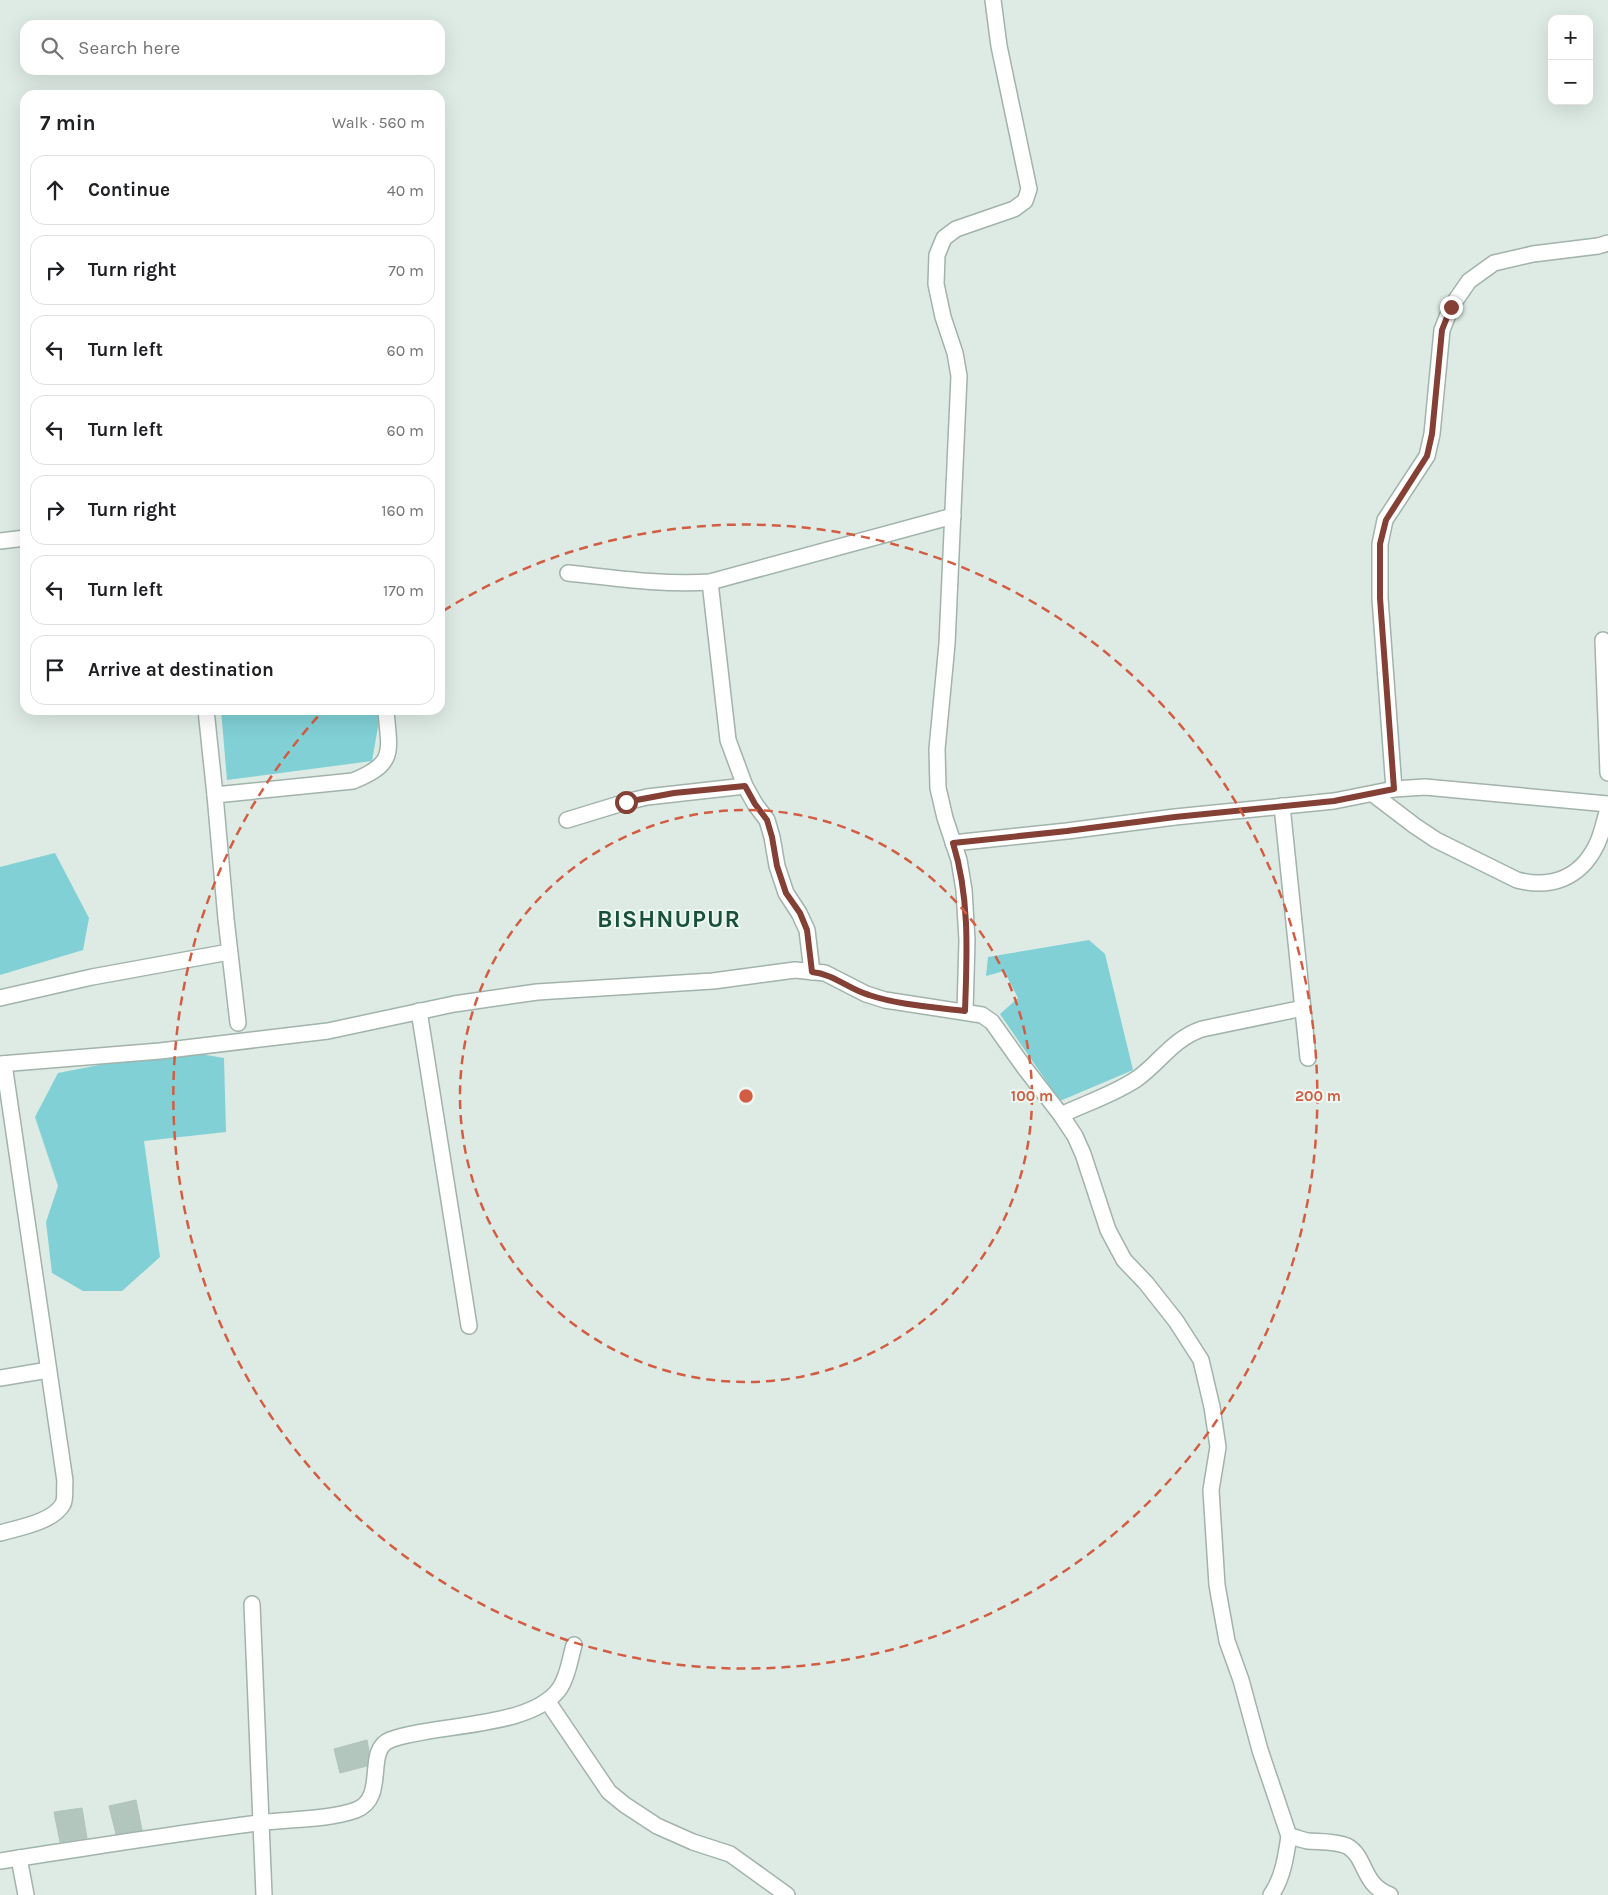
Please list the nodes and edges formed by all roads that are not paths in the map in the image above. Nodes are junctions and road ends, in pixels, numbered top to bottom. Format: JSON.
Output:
{"nodes":[{"id":1,"x":993,"y":0,"type":"edge"},
{"id":2,"x":1608,"y":243,"type":"edge"},
{"id":3,"x":953,"y":516,"type":"junction"},
{"id":4,"x":20,"y":539,"type":"edge"},
{"id":5,"x":0,"y":541,"type":"edge"},
{"id":6,"x":568,"y":573,"type":"dead end"},
{"id":7,"x":710,"y":582,"type":"junction"},
{"id":8,"x":1603,"y":640,"type":"dead end"},
{"id":9,"x":207,"y":715,"type":"edge"},
{"id":10,"x":386,"y":715,"type":"edge"},
{"id":11,"x":1608,"y":773,"type":"edge"},
{"id":12,"x":745,"y":786,"type":"junction"},
{"id":13,"x":1394,"y":789,"type":"junction"},
{"id":14,"x":1373,"y":794,"type":"junction"},
{"id":15,"x":215,"y":796,"type":"junction"},
{"id":16,"x":1608,"y":804,"type":"edge"},
{"id":17,"x":1282,"y":806,"type":"junction"},
{"id":18,"x":1608,"y":809,"type":"edge"},
{"id":19,"x":567,"y":820,"type":"dead end"},
{"id":20,"x":953,"y":843,"type":"junction"},
{"id":21,"x":229,"y":952,"type":"junction"},
{"id":22,"x":812,"y":972,"type":"junction"},
{"id":23,"x":0,"y":998,"type":"edge"},
{"id":24,"x":1303,"y":1008,"type":"junction"},
{"id":25,"x":419,"y":1011,"type":"junction"},
{"id":26,"x":965,"y":1011,"type":"junction"},
{"id":27,"x":238,"y":1023,"type":"dead end"},
{"id":28,"x":1308,"y":1058,"type":"dead end"},
{"id":29,"x":2,"y":1064,"type":"edge"},
{"id":30,"x":1061,"y":1115,"type":"junction"},
{"id":31,"x":470,"y":1326,"type":"dead end"},
{"id":32,"x":48,"y":1370,"type":"junction"},
{"id":33,"x":0,"y":1378,"type":"edge"},
{"id":34,"x":0,"y":1533,"type":"edge"},
{"id":35,"x":252,"y":1604,"type":"dead end"},
{"id":36,"x":574,"y":1645,"type":"dead end"},
{"id":37,"x":548,"y":1702,"type":"junction"},
{"id":38,"x":261,"y":1822,"type":"junction"},
{"id":39,"x":1289,"y":1836,"type":"junction"},
{"id":40,"x":19,"y":1858,"type":"junction"},
{"id":41,"x":0,"y":1861,"type":"edge"},
{"id":42,"x":26,"y":1895,"type":"edge"},
{"id":43,"x":264,"y":1895,"type":"edge"},
{"id":44,"x":787,"y":1895,"type":"edge"},
{"id":45,"x":1271,"y":1895,"type":"edge"},
{"id":46,"x":1390,"y":1895,"type":"edge"}],
"edges":[{"from":1,"to":3,"type":"street"},
{"from":2,"to":13,"type":"street"},
{"from":3,"to":7,"type":"street"},
{"from":3,"to":20,"type":"street"},
{"from":4,"to":5,"type":"street"},
{"from":6,"to":7,"type":"street"},
{"from":7,"to":12,"type":"street"},
{"from":8,"to":11,"type":"street"},
{"from":9,"to":15,"type":"street"},
{"from":10,"to":15,"type":"street"},
{"from":12,"to":19,"type":"street"},
{"from":12,"to":22,"type":"street"},
{"from":13,"to":14,"type":"street"},
{"from":13,"to":16,"type":"street"},
{"from":14,"to":17,"type":"street"},
{"from":14,"to":18,"type":"street"},
{"from":15,"to":21,"type":"street"},
{"from":17,"to":20,"type":"street"},
{"from":17,"to":24,"type":"street"},
{"from":20,"to":26,"type":"street"},
{"from":21,"to":23,"type":"street"},
{"from":21,"to":27,"type":"street"},
{"from":22,"to":25,"type":"street"},
{"from":22,"to":26,"type":"street"},
{"from":24,"to":28,"type":"street"},
{"from":24,"to":30,"type":"street"},
{"from":25,"to":29,"type":"street"},
{"from":25,"to":31,"type":"street"},
{"from":26,"to":30,"type":"street"},
{"from":29,"to":32,"type":"street"},
{"from":30,"to":39,"type":"street"},
{"from":32,"to":33,"type":"street"},
{"from":32,"to":34,"type":"street"},
{"from":35,"to":38,"type":"street"},
{"from":36,"to":37,"type":"street"},
{"from":37,"to":38,"type":"street"},
{"from":37,"to":44,"type":"street"},
{"from":38,"to":40,"type":"street"},
{"from":38,"to":43,"type":"street"},
{"from":39,"to":45,"type":"street"},
{"from":39,"to":46,"type":"street"},
{"from":40,"to":41,"type":"street"},
{"from":40,"to":42,"type":"street"}]}
